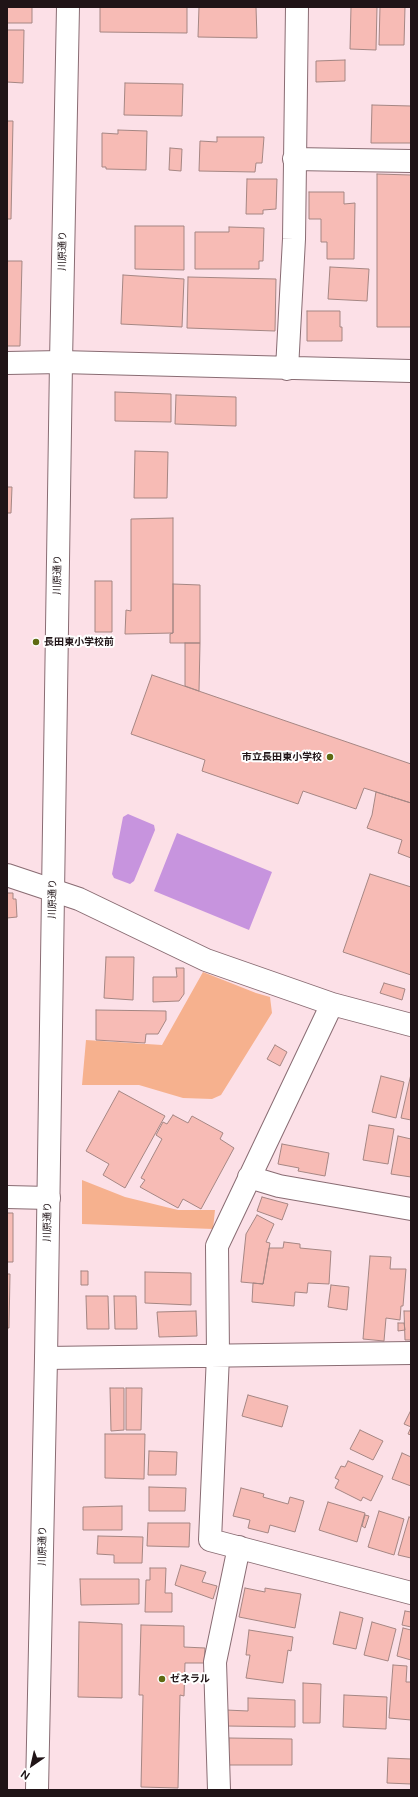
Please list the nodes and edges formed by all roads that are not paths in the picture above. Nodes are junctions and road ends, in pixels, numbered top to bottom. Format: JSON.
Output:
{"nodes":[{"id":1,"x":68,"y":7,"type":"edge"},
{"id":2,"x":297,"y":7,"type":"edge"},
{"id":3,"x":294,"y":159,"type":"junction"},
{"id":4,"x":411,"y":161,"type":"edge"},
{"id":5,"x":61,"y":362,"type":"junction"},
{"id":6,"x":7,"y":363,"type":"edge"},
{"id":7,"x":287,"y":369,"type":"junction"},
{"id":8,"x":411,"y":371,"type":"edge"},
{"id":9,"x":7,"y":875,"type":"edge"},
{"id":10,"x":53,"y":889,"type":"junction"},
{"id":11,"x":332,"y":1004,"type":"junction"},
{"id":12,"x":411,"y":1026,"type":"edge"},
{"id":13,"x":249,"y":1178,"type":"junction"},
{"id":14,"x":7,"y":1197,"type":"edge"},
{"id":15,"x":48,"y":1198,"type":"junction"},
{"id":16,"x":411,"y":1209,"type":"edge"},
{"id":17,"x":411,"y":1353,"type":"edge"},
{"id":18,"x":218,"y":1355,"type":"junction"},
{"id":19,"x":46,"y":1358,"type":"junction"},
{"id":20,"x":239,"y":1548,"type":"junction"},
{"id":21,"x":411,"y":1593,"type":"edge"},
{"id":22,"x":37,"y":1790,"type":"edge"},
{"id":23,"x":218,"y":1790,"type":"edge"}],
"edges":[{"from":1,"to":5,"type":"street","name":"川原通り"},
{"from":2,"to":3,"type":"street"},
{"from":3,"to":4,"type":"street"},
{"from":3,"to":7,"type":"street"},
{"from":5,"to":6,"type":"street"},
{"from":5,"to":7,"type":"street"},
{"from":5,"to":10,"type":"street","name":"川原通り"},
{"from":7,"to":8,"type":"street"},
{"from":9,"to":10,"type":"street"},
{"from":10,"to":11,"type":"street"},
{"from":10,"to":15,"type":"street","name":"川原通り"},
{"from":11,"to":12,"type":"street"},
{"from":11,"to":13,"type":"street"},
{"from":13,"to":16,"type":"street"},
{"from":13,"to":18,"type":"street"},
{"from":14,"to":15,"type":"street"},
{"from":15,"to":19,"type":"street","name":"川原通り"},
{"from":17,"to":18,"type":"street"},
{"from":18,"to":19,"type":"street"},
{"from":18,"to":20,"type":"street"},
{"from":19,"to":22,"type":"street","name":"川原通り"},
{"from":20,"to":21,"type":"street"},
{"from":20,"to":23,"type":"street"}]}
